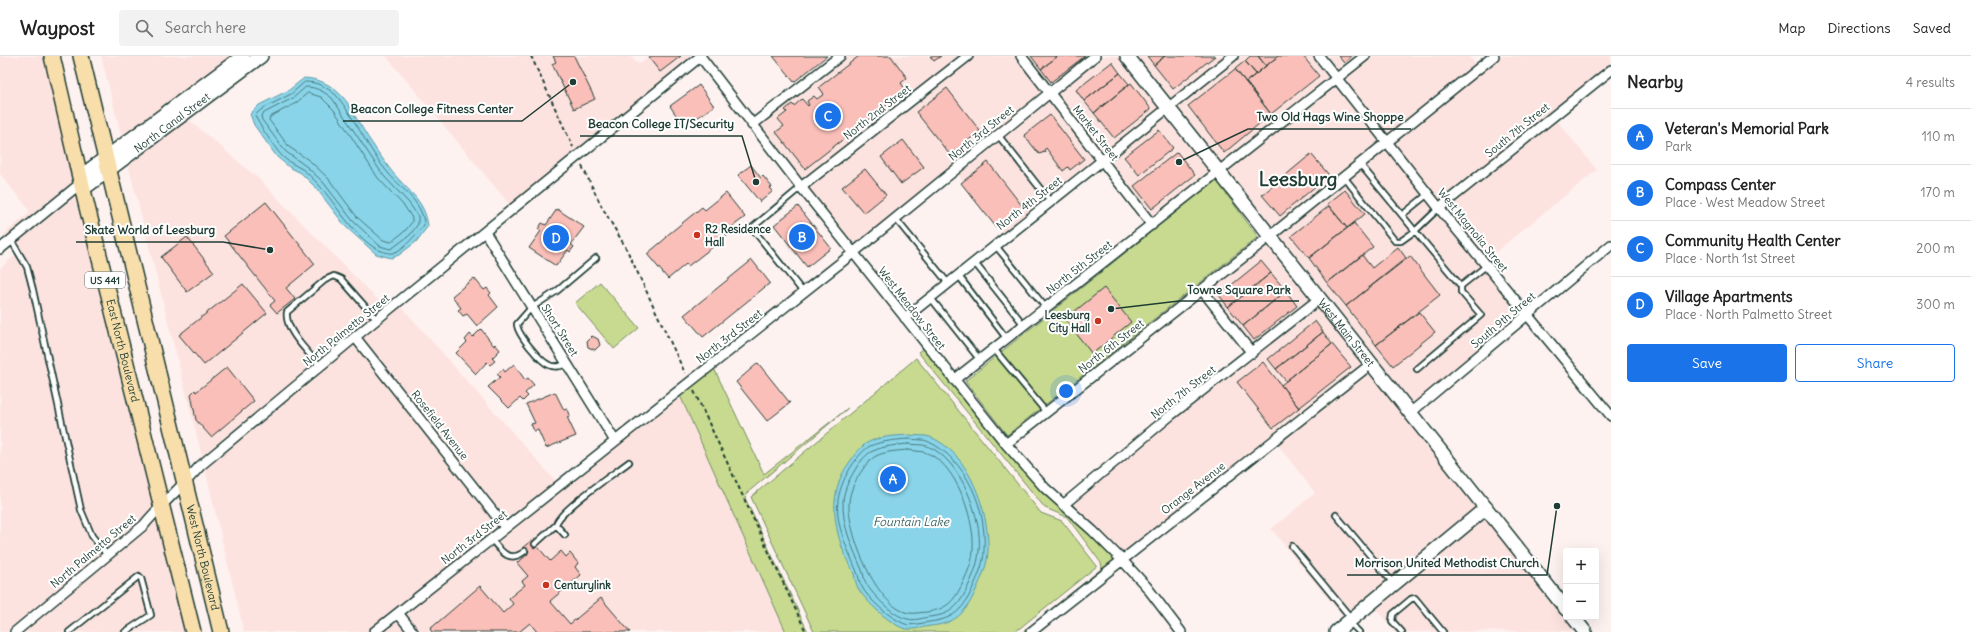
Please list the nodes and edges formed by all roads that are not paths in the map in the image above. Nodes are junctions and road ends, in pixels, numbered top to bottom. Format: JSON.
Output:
{"nodes":[{"id":1,"x":52,"y":56,"type":"edge"},
{"id":2,"x":81,"y":56,"type":"edge"},
{"id":3,"x":243,"y":56,"type":"edge"},
{"id":4,"x":261,"y":56,"type":"edge"},
{"id":5,"x":700,"y":56,"type":"edge"},
{"id":6,"x":840,"y":56,"type":"edge"},
{"id":7,"x":968,"y":56,"type":"edge"},
{"id":8,"x":1021,"y":56,"type":"edge"},
{"id":9,"x":1095,"y":56,"type":"edge"},
{"id":10,"x":1127,"y":56,"type":"edge"},
{"id":11,"x":1319,"y":56,"type":"edge"},
{"id":12,"x":1365,"y":56,"type":"edge"},
{"id":13,"x":1494,"y":56,"type":"edge"},
{"id":14,"x":1230,"y":57,"type":"edge"},
{"id":15,"x":1611,"y":70,"type":"edge"},
{"id":16,"x":1337,"y":79,"type":"junction"},
{"id":17,"x":1050,"y":92,"type":"junction"},
{"id":18,"x":1168,"y":108,"type":"junction"},
{"id":19,"x":752,"y":125,"type":"junction"},
{"id":20,"x":997,"y":135,"type":"junction"},
{"id":21,"x":1387,"y":142,"type":"junction"},
{"id":22,"x":1102,"y":160,"type":"junction"},
{"id":23,"x":1360,"y":164,"type":"junction"},
{"id":24,"x":107,"y":165,"type":"junction"},
{"id":25,"x":1218,"y":171,"type":"junction"},
{"id":26,"x":1344,"y":177,"type":"junction"},
{"id":27,"x":81,"y":183,"type":"junction"},
{"id":28,"x":801,"y":187,"type":"junction"},
{"id":29,"x":1428,"y":194,"type":"junction"},
{"id":30,"x":1050,"y":201,"type":"junction"},
{"id":31,"x":1439,"y":208,"type":"junction"},
{"id":32,"x":1402,"y":215,"type":"junction"},
{"id":33,"x":895,"y":218,"type":"junction"},
{"id":34,"x":1152,"y":225,"type":"junction"},
{"id":35,"x":1415,"y":231,"type":"junction"},
{"id":36,"x":485,"y":232,"type":"junction"},
{"id":37,"x":1269,"y":237,"type":"junction"},
{"id":38,"x":4,"y":243,"type":"edge"},
{"id":39,"x":995,"y":245,"type":"junction"},
{"id":40,"x":1611,"y":245,"type":"edge"},
{"id":41,"x":853,"y":253,"type":"junction"},
{"id":42,"x":596,"y":258,"type":"dead end"},
{"id":43,"x":974,"y":262,"type":"junction"},
{"id":44,"x":1486,"y":266,"type":"junction"},
{"id":45,"x":957,"y":275,"type":"junction"},
{"id":46,"x":948,"y":283,"type":"junction"},
{"id":47,"x":1461,"y":286,"type":"junction"},
{"id":48,"x":1202,"y":290,"type":"junction"},
{"id":49,"x":803,"y":292,"type":"junction"},
{"id":50,"x":930,"y":297,"type":"junction"},
{"id":51,"x":1319,"y":299,"type":"junction"},
{"id":52,"x":531,"y":308,"type":"junction"},
{"id":53,"x":1046,"y":308,"type":"junction"},
{"id":54,"x":1527,"y":316,"type":"junction"},
{"id":55,"x":904,"y":318,"type":"junction"},
{"id":56,"x":376,"y":320,"type":"junction"},
{"id":57,"x":1024,"y":325,"type":"junction"},
{"id":58,"x":355,"y":337,"type":"junction"},
{"id":59,"x":1006,"y":339,"type":"junction"},
{"id":60,"x":994,"y":349,"type":"junction"},
{"id":61,"x":1252,"y":353,"type":"junction"},
{"id":62,"x":980,"y":360,"type":"junction"},
{"id":63,"x":567,"y":364,"type":"junction"},
{"id":64,"x":1371,"y":364,"type":"junction"},
{"id":65,"x":320,"y":366,"type":"junction"},
{"id":66,"x":1418,"y":369,"type":"dead end"},
{"id":67,"x":954,"y":380,"type":"junction"},
{"id":68,"x":1046,"y":412,"type":"junction"},
{"id":69,"x":1410,"y":413,"type":"junction"},
{"id":70,"x":1611,"y":416,"type":"edge"},
{"id":71,"x":615,"y":441,"type":"junction"},
{"id":72,"x":1006,"y":444,"type":"junction"},
{"id":73,"x":629,"y":462,"type":"dead end"},
{"id":74,"x":185,"y":483,"type":"junction"},
{"id":75,"x":161,"y":504,"type":"junction"},
{"id":76,"x":1063,"y":505,"type":"junction"},
{"id":77,"x":1486,"y":508,"type":"junction"},
{"id":78,"x":1336,"y":515,"type":"dead end"},
{"id":79,"x":556,"y":526,"type":"junction"},
{"id":80,"x":505,"y":527,"type":"junction"},
{"id":81,"x":565,"y":534,"type":"dead end"},
{"id":82,"x":491,"y":539,"type":"junction"},
{"id":83,"x":535,"y":544,"type":"dead end"},
{"id":84,"x":1292,"y":546,"type":"dead end"},
{"id":85,"x":525,"y":551,"type":"dead end"},
{"id":86,"x":107,"y":555,"type":"junction"},
{"id":87,"x":1122,"y":560,"type":"junction"},
{"id":88,"x":1394,"y":584,"type":"junction"},
{"id":89,"x":1563,"y":604,"type":"edge"},
{"id":90,"x":398,"y":613,"type":"junction"},
{"id":91,"x":1351,"y":620,"type":"junction"},
{"id":92,"x":1575,"y":620,"type":"edge"},
{"id":93,"x":15,"y":632,"type":"edge"},
{"id":94,"x":70,"y":632,"type":"edge"},
{"id":95,"x":125,"y":632,"type":"edge"},
{"id":96,"x":193,"y":632,"type":"edge"},
{"id":97,"x":221,"y":632,"type":"edge"},
{"id":98,"x":374,"y":632,"type":"edge"},
{"id":99,"x":414,"y":632,"type":"edge"},
{"id":100,"x":1032,"y":632,"type":"edge"},
{"id":101,"x":1181,"y":632,"type":"edge"},
{"id":102,"x":1336,"y":632,"type":"edge"},
{"id":103,"x":1358,"y":632,"type":"edge"},
{"id":104,"x":1402,"y":632,"type":"edge"},
{"id":105,"x":1443,"y":632,"type":"edge"},
{"id":106,"x":1585,"y":632,"type":"edge"}],
"edges":[{"from":1,"to":27,"type":"main road","name":"East North Boulevard","number":"US 441"},
{"from":2,"to":24,"type":"main road","number":"US 441"},
{"from":3,"to":24,"type":"main road"},
{"from":4,"to":24,"type":"main road","name":"North Canal Street"},
{"from":5,"to":19,"type":"street","name":"West Meadow Street"},
{"from":5,"to":36,"type":"street","name":"North Palmetto Street"},
{"from":6,"to":19,"type":"street"},
{"from":7,"to":28,"type":"street","name":"North 2nd Street"},
{"from":8,"to":17,"type":"street","name":"Market Street"},
{"from":9,"to":17,"type":"street","name":"North 3rd Street"},
{"from":10,"to":18,"type":"main road","name":"West Main Street"},
{"from":11,"to":16,"type":"street","name":"West Magnolia Street"},
{"from":12,"to":16,"type":"street","name":"North 5th Street"},
{"from":13,"to":21,"type":"street","name":"North 6th Street"},
{"from":14,"to":18,"type":"street","name":"North 4th Street"},
{"from":15,"to":31,"type":"street","name":"South 7th Street"},
{"from":16,"to":21,"type":"street","name":"West Magnolia Street"},
{"from":16,"to":25,"type":"street","name":"North 5th Street"},
{"from":17,"to":20,"type":"street","name":"North 3rd Street"},
{"from":17,"to":22,"type":"street","name":"Market Street"},
{"from":18,"to":22,"type":"street","name":"North 4th Street"},
{"from":18,"to":25,"type":"main road","name":"West Main Street"},
{"from":19,"to":28,"type":"street","name":"West Meadow Street"},
{"from":20,"to":30,"type":"lane"},
{"from":20,"to":33,"type":"street","name":"North 3rd Street"},
{"from":21,"to":23,"type":"street","name":"North 6th Street"},
{"from":21,"to":29,"type":"street","name":"West Magnolia Street"},
{"from":22,"to":30,"type":"street","name":"North 4th Street"},
{"from":22,"to":34,"type":"street","name":"Market Street"},
{"from":23,"to":26,"type":"street","name":"North 6th Street"},
{"from":23,"to":32,"type":"lane"},
{"from":24,"to":27,"type":"main road","name":"North Canal Street"},
{"from":24,"to":74,"type":"main road","number":"US 441"},
{"from":25,"to":34,"type":"street","name":"North 5th Street"},
{"from":25,"to":37,"type":"main road","name":"West Main Street"},
{"from":26,"to":35,"type":"lane"},
{"from":26,"to":37,"type":"street","name":"North 6th Street"},
{"from":27,"to":38,"type":"street","name":"North Canal Street"},
{"from":27,"to":75,"type":"main road","name":"East North Boulevard","number":"US 441"},
{"from":28,"to":41,"type":"street","name":"West Meadow Street"},
{"from":28,"to":49,"type":"lane"},
{"from":29,"to":31,"type":"street","name":"West Magnolia Street"},
{"from":29,"to":32,"type":"lane"},
{"from":30,"to":39,"type":"street","name":"North 4th Street"},
{"from":31,"to":35,"type":"lane"},
{"from":31,"to":44,"type":"street","name":"West Magnolia Street"},
{"from":32,"to":35,"type":"lane"},
{"from":33,"to":41,"type":"street","name":"North 3rd Street"},
{"from":33,"to":46,"type":"lane"},
{"from":34,"to":53,"type":"street","name":"North 5th Street"},
{"from":35,"to":47,"type":"lane"},
{"from":36,"to":52,"type":"street","name":"Short Street"},
{"from":36,"to":56,"type":"street","name":"North Palmetto Street"},
{"from":37,"to":48,"type":"street","name":"North 6th Street"},
{"from":37,"to":51,"type":"main road","name":"West Main Street"},
{"from":38,"to":86,"type":"lane"},
{"from":39,"to":43,"type":"street","name":"North 4th Street"},
{"from":39,"to":53,"type":"lane"},
{"from":40,"to":54,"type":"street","name":"South 9th Street"},
{"from":41,"to":49,"type":"street","name":"North 3rd Street"},
{"from":41,"to":55,"type":"street","name":"West Meadow Street"},
{"from":42,"to":52,"type":"lane"},
{"from":43,"to":45,"type":"street","name":"North 4th Street"},
{"from":43,"to":57,"type":"lane"},
{"from":44,"to":47,"type":"lane"},
{"from":44,"to":54,"type":"street","name":"West Magnolia Street"},
{"from":45,"to":46,"type":"street","name":"North 4th Street"},
{"from":45,"to":59,"type":"lane"},
{"from":46,"to":50,"type":"street","name":"North 4th Street"},
{"from":47,"to":66,"type":"lane"},
{"from":48,"to":61,"type":"street"},
{"from":48,"to":68,"type":"street","name":"North 6th Street"},
{"from":49,"to":71,"type":"street","name":"North 3rd Street"},
{"from":50,"to":55,"type":"street","name":"North 4th Street"},
{"from":50,"to":62,"type":"lane"},
{"from":51,"to":61,"type":"street","name":"North 7th Street"},
{"from":51,"to":64,"type":"main road","name":"West Main Street"},
{"from":52,"to":63,"type":"street","name":"Short Street"},
{"from":52,"to":63,"type":"lane"},
{"from":53,"to":57,"type":"street","name":"North 5th Street"},
{"from":54,"to":69,"type":"street","name":"South 9th Street"},
{"from":54,"to":70,"type":"street","name":"West Magnolia Street"},
{"from":55,"to":67,"type":"street","name":"West Meadow Street"},
{"from":56,"to":58,"type":"street","name":"North Palmetto Street"},
{"from":56,"to":65,"type":"lane"},
{"from":57,"to":59,"type":"street","name":"North 5th Street"},
{"from":58,"to":65,"type":"street","name":"North Palmetto Street"},
{"from":58,"to":80,"type":"street","name":"Rosefield Avenue"},
{"from":59,"to":60,"type":"street","name":"North 5th Street"},
{"from":60,"to":62,"type":"street","name":"North 5th Street"},
{"from":60,"to":68,"type":"lane"},
{"from":61,"to":76,"type":"street","name":"North 7th Street"},
{"from":62,"to":67,"type":"street","name":"North 5th Street"},
{"from":63,"to":71,"type":"street","name":"Short Street"},
{"from":64,"to":69,"type":"main road","name":"West Main Street"},
{"from":64,"to":87,"type":"street","name":"Orange Avenue"},
{"from":65,"to":74,"type":"street","name":"North Palmetto Street"},
{"from":67,"to":72,"type":"street","name":"West Meadow Street"},
{"from":68,"to":72,"type":"street","name":"North 6th Street"},
{"from":69,"to":77,"type":"main road","name":"West Main Street"},
{"from":71,"to":80,"type":"street","name":"North 3rd Street"},
{"from":72,"to":76,"type":"street","name":"West Meadow Street"},
{"from":73,"to":79,"type":"lane"},
{"from":74,"to":75,"type":"street","name":"North Palmetto Street"},
{"from":74,"to":97,"type":"main road","name":"West North Boulevard","number":"US 441"},
{"from":75,"to":86,"type":"street","name":"North Palmetto Street"},
{"from":75,"to":96,"type":"main road","number":"US 441"},
{"from":76,"to":87,"type":"street","name":"West Meadow Street"},
{"from":77,"to":88,"type":"main road"},
{"from":77,"to":89,"type":"main road","name":"West Main Street"},
{"from":78,"to":88,"type":"lane"},
{"from":79,"to":81,"type":"lane"},
{"from":79,"to":83,"type":"lane"},
{"from":80,"to":82,"type":"street","name":"North 3rd Street"},
{"from":82,"to":85,"type":"lane"},
{"from":82,"to":90,"type":"street","name":"North 3rd Street"},
{"from":84,"to":91,"type":"lane"},
{"from":86,"to":93,"type":"street","name":"North Palmetto Street"},
{"from":87,"to":100,"type":"street","name":"Orange Avenue"},
{"from":87,"to":101,"type":"street","name":"West Meadow Street"},
{"from":88,"to":91,"type":"main road"},
{"from":90,"to":98,"type":"street","name":"North 3rd Street"},
{"from":90,"to":99,"type":"street"},
{"from":91,"to":102,"type":"main road"},
{"from":91,"to":103,"type":"lane"},
{"from":92,"to":106,"type":"main road"},
{"from":94,"to":95,"type":"lane"},
{"from":104,"to":105,"type":"lane"}]}
